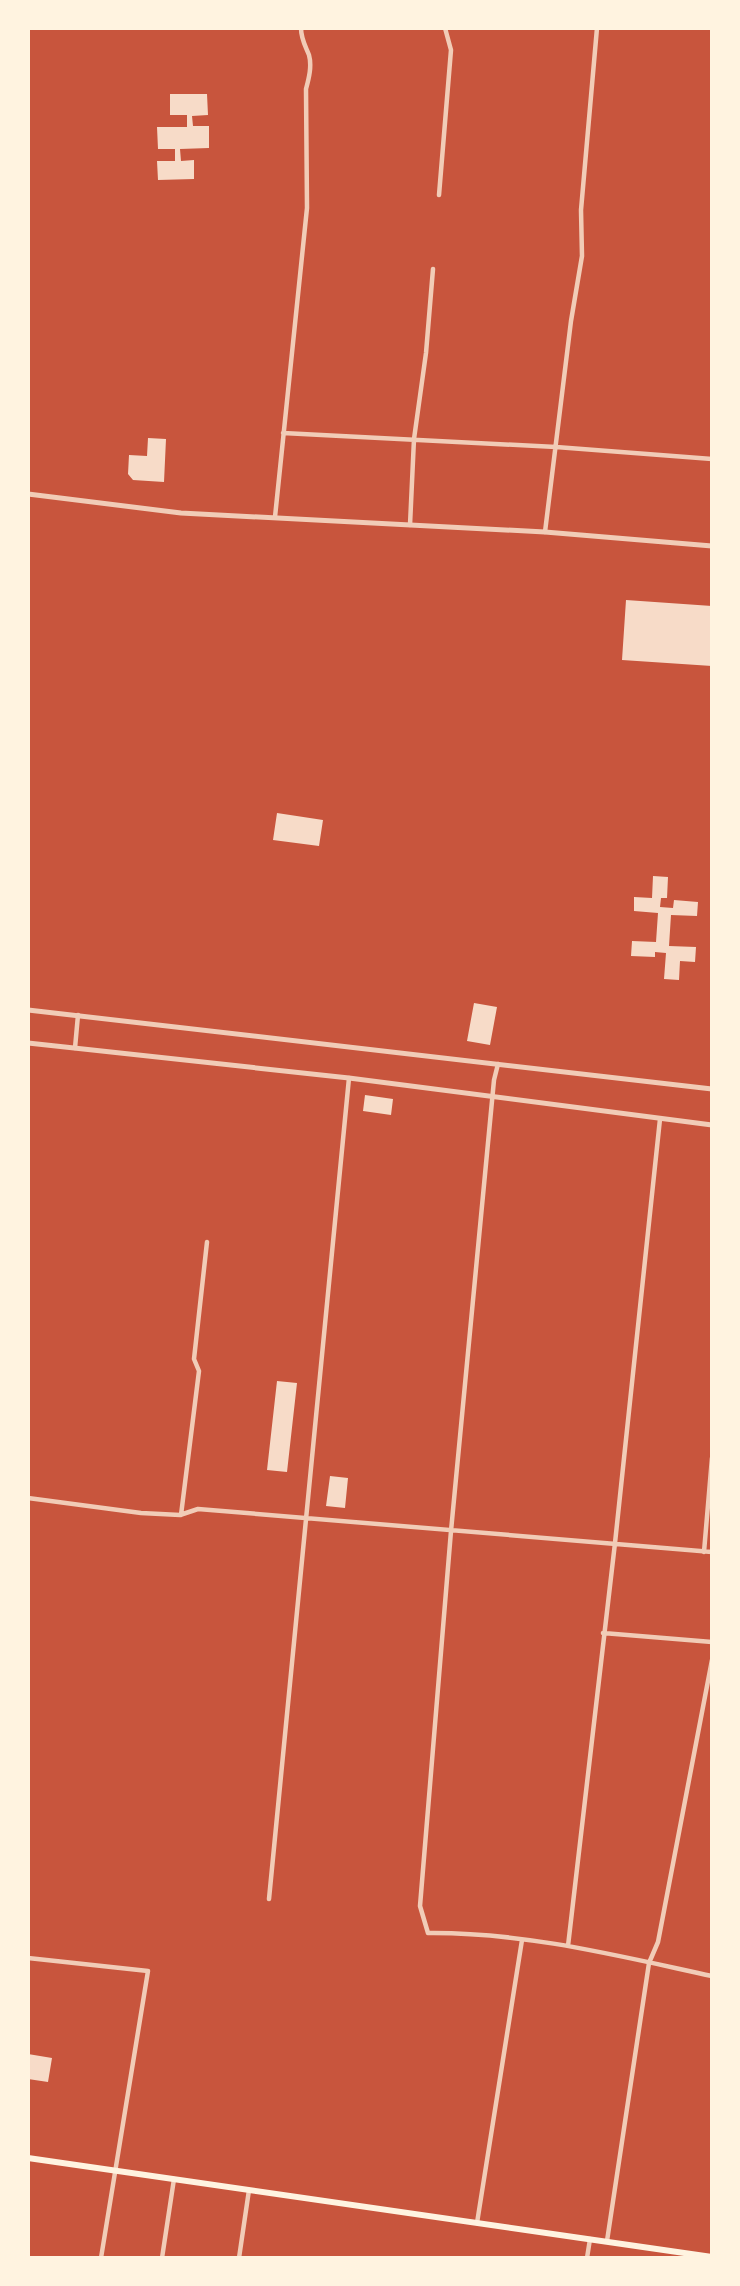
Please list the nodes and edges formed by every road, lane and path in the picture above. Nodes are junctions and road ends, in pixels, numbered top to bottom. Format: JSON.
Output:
{"nodes":[{"id":1,"x":301,"y":28,"type":"edge"},
{"id":2,"x":446,"y":28,"type":"edge"},
{"id":3,"x":597,"y":28,"type":"edge"},
{"id":4,"x":439,"y":195,"type":"dead end"},
{"id":5,"x":433,"y":269,"type":"dead end"},
{"id":6,"x":283,"y":433,"type":"junction"},
{"id":7,"x":414,"y":439,"type":"junction"},
{"id":8,"x":556,"y":447,"type":"junction"},
{"id":9,"x":712,"y":459,"type":"edge"},
{"id":10,"x":28,"y":494,"type":"edge"},
{"id":11,"x":275,"y":517,"type":"junction"},
{"id":12,"x":410,"y":525,"type":"junction"},
{"id":13,"x":545,"y":532,"type":"junction"},
{"id":14,"x":712,"y":546,"type":"edge"},
{"id":15,"x":28,"y":1010,"type":"edge"},
{"id":16,"x":78,"y":1015,"type":"junction"},
{"id":17,"x":28,"y":1043,"type":"edge"},
{"id":18,"x":75,"y":1048,"type":"junction"},
{"id":19,"x":498,"y":1064,"type":"junction"},
{"id":20,"x":349,"y":1078,"type":"junction"},
{"id":21,"x":712,"y":1089,"type":"edge"},
{"id":22,"x":492,"y":1096,"type":"junction"},
{"id":23,"x":660,"y":1119,"type":"junction"},
{"id":24,"x":712,"y":1125,"type":"edge"},
{"id":25,"x":207,"y":1242,"type":"dead end"},
{"id":26,"x":712,"y":1458,"type":"edge"},
{"id":27,"x":28,"y":1498,"type":"edge"},
{"id":28,"x":180,"y":1515,"type":"junction"},
{"id":29,"x":307,"y":1520,"type":"junction"},
{"id":30,"x":451,"y":1531,"type":"junction"},
{"id":31,"x":615,"y":1543,"type":"junction"},
{"id":32,"x":704,"y":1552,"type":"junction"},
{"id":33,"x":712,"y":1552,"type":"edge"},
{"id":34,"x":603,"y":1633,"type":"junction"},
{"id":35,"x":712,"y":1642,"type":"edge"},
{"id":36,"x":712,"y":1660,"type":"edge"},
{"id":37,"x":269,"y":1899,"type":"dead end"},
{"id":38,"x":522,"y":1940,"type":"junction"},
{"id":39,"x":568,"y":1946,"type":"junction"},
{"id":40,"x":28,"y":1958,"type":"edge"},
{"id":41,"x":649,"y":1963,"type":"junction"},
{"id":42,"x":712,"y":1976,"type":"edge"},
{"id":43,"x":28,"y":2158,"type":"edge"},
{"id":44,"x":114,"y":2169,"type":"junction"},
{"id":45,"x":174,"y":2178,"type":"junction"},
{"id":46,"x":249,"y":2189,"type":"junction"},
{"id":47,"x":477,"y":2222,"type":"junction"},
{"id":48,"x":590,"y":2239,"type":"junction"},
{"id":49,"x":607,"y":2241,"type":"junction"},
{"id":50,"x":712,"y":2257,"type":"edge"},
{"id":51,"x":101,"y":2258,"type":"edge"},
{"id":52,"x":162,"y":2258,"type":"edge"},
{"id":53,"x":239,"y":2258,"type":"edge"},
{"id":54,"x":587,"y":2258,"type":"edge"}],
"edges":[{"from":1,"to":6,"type":"street"},
{"from":2,"to":4,"type":"street"},
{"from":3,"to":8,"type":"street"},
{"from":5,"to":7,"type":"street"},
{"from":6,"to":7,"type":"street"},
{"from":6,"to":11,"type":"street"},
{"from":7,"to":8,"type":"street"},
{"from":7,"to":12,"type":"street"},
{"from":8,"to":9,"type":"street"},
{"from":8,"to":13,"type":"street"},
{"from":10,"to":11,"type":"street"},
{"from":11,"to":12,"type":"street"},
{"from":12,"to":13,"type":"street"},
{"from":13,"to":14,"type":"street"},
{"from":15,"to":16,"type":"street"},
{"from":16,"to":18,"type":"street"},
{"from":16,"to":19,"type":"street"},
{"from":17,"to":18,"type":"street"},
{"from":18,"to":20,"type":"street"},
{"from":19,"to":21,"type":"street"},
{"from":19,"to":22,"type":"street"},
{"from":20,"to":22,"type":"street"},
{"from":20,"to":29,"type":"street"},
{"from":22,"to":23,"type":"street"},
{"from":22,"to":30,"type":"street"},
{"from":23,"to":24,"type":"street"},
{"from":23,"to":31,"type":"street"},
{"from":25,"to":28,"type":"street"},
{"from":26,"to":32,"type":"street"},
{"from":27,"to":28,"type":"street"},
{"from":28,"to":29,"type":"street"},
{"from":29,"to":30,"type":"street"},
{"from":29,"to":37,"type":"street"},
{"from":30,"to":31,"type":"street"},
{"from":30,"to":38,"type":"street"},
{"from":31,"to":32,"type":"street"},
{"from":31,"to":34,"type":"street"},
{"from":32,"to":33,"type":"street"},
{"from":34,"to":35,"type":"street"},
{"from":34,"to":39,"type":"street"},
{"from":36,"to":41,"type":"street"},
{"from":38,"to":39,"type":"street"},
{"from":38,"to":47,"type":"street"},
{"from":39,"to":41,"type":"street"},
{"from":40,"to":44,"type":"street"},
{"from":41,"to":42,"type":"street"},
{"from":41,"to":49,"type":"street"},
{"from":43,"to":44,"type":"main road"},
{"from":44,"to":45,"type":"main road"},
{"from":44,"to":51,"type":"street"},
{"from":45,"to":46,"type":"main road"},
{"from":45,"to":52,"type":"street"},
{"from":46,"to":47,"type":"main road"},
{"from":46,"to":53,"type":"street"},
{"from":47,"to":48,"type":"main road"},
{"from":48,"to":49,"type":"main road"},
{"from":48,"to":54,"type":"street"},
{"from":49,"to":50,"type":"main road"}]}
